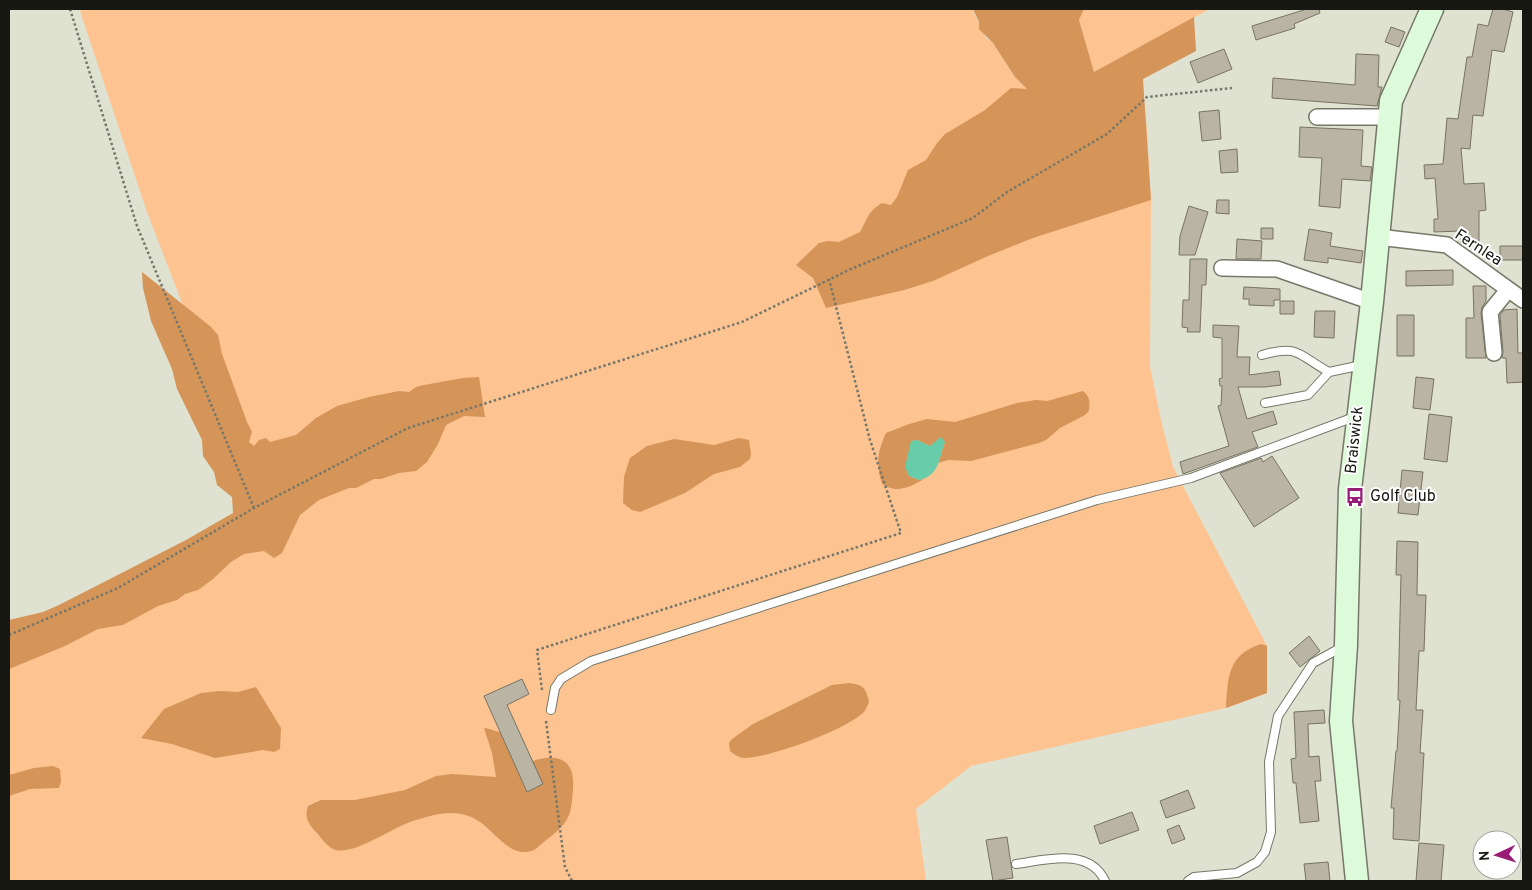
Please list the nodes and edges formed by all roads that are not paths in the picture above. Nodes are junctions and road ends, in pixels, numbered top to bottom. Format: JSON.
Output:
{"nodes":[{"id":1,"x":1432,"y":9,"type":"edge"},
{"id":2,"x":1317,"y":117,"type":"dead end"},
{"id":3,"x":1389,"y":117,"type":"junction"},
{"id":4,"x":1378,"y":237,"type":"junction"},
{"id":5,"x":1222,"y":268,"type":"dead end"},
{"id":6,"x":1508,"y":290,"type":"junction"},
{"id":7,"x":1523,"y":300,"type":"edge"},
{"id":8,"x":1372,"y":302,"type":"junction"},
{"id":9,"x":1494,"y":353,"type":"dead end"},
{"id":10,"x":1262,"y":356,"type":"dead end"},
{"id":11,"x":1364,"y":365,"type":"junction"},
{"id":12,"x":1329,"y":372,"type":"junction"},
{"id":13,"x":1265,"y":403,"type":"dead end"},
{"id":14,"x":1358,"y":415,"type":"junction"},
{"id":15,"x":1346,"y":645,"type":"junction"},
{"id":16,"x":551,"y":710,"type":"dead end"},
{"id":17,"x":1016,"y":864,"type":"dead end"},
{"id":18,"x":1106,"y":881,"type":"edge"},
{"id":19,"x":1188,"y":881,"type":"edge"},
{"id":20,"x":1357,"y":881,"type":"edge"}],
"edges":[{"from":1,"to":3,"type":"main road","name":"Braiswick"},
{"from":2,"to":3,"type":"street"},
{"from":3,"to":4,"type":"main road","name":"Braiswick"},
{"from":4,"to":6,"type":"street","name":"Fernlea"},
{"from":4,"to":8,"type":"main road","name":"Braiswick"},
{"from":5,"to":8,"type":"street"},
{"from":6,"to":7,"type":"street","name":"Fernlea"},
{"from":6,"to":9,"type":"street"},
{"from":8,"to":11,"type":"main road","name":"Braiswick"},
{"from":10,"to":12,"type":"lane"},
{"from":11,"to":12,"type":"lane"},
{"from":11,"to":14,"type":"main road","name":"Braiswick"},
{"from":12,"to":13,"type":"lane"},
{"from":14,"to":15,"type":"main road","name":"Braiswick"},
{"from":14,"to":16,"type":"lane"},
{"from":15,"to":19,"type":"lane"},
{"from":15,"to":20,"type":"main road","name":"Braiswick"},
{"from":17,"to":18,"type":"lane"}]}
